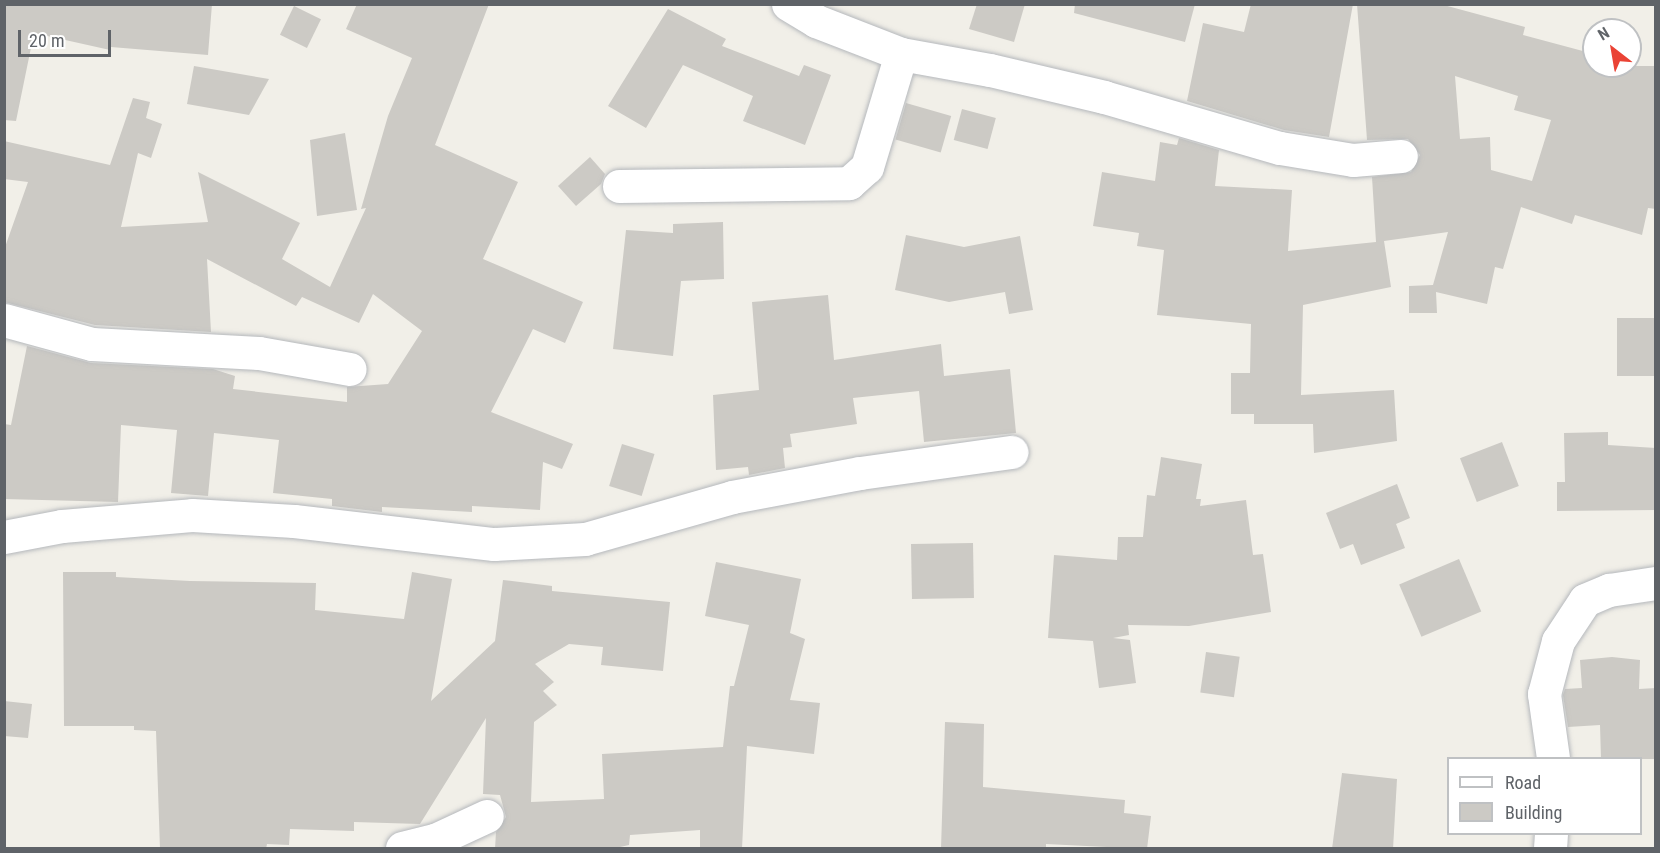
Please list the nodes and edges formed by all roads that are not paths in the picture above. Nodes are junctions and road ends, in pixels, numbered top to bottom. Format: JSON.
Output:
{"nodes":[{"id":1,"x":788,"y":4,"type":"edge"},
{"id":2,"x":900,"y":54,"type":"junction"},
{"id":3,"x":1401,"y":156,"type":"dead end"},
{"id":4,"x":619,"y":186,"type":"dead end"},
{"id":5,"x":4,"y":320,"type":"edge"},
{"id":6,"x":350,"y":369,"type":"dead end"},
{"id":7,"x":1012,"y":452,"type":"dead end"},
{"id":8,"x":4,"y":537,"type":"edge"},
{"id":9,"x":1656,"y":583,"type":"edge"},
{"id":10,"x":1553,"y":757,"type":"edge"},
{"id":11,"x":487,"y":816,"type":"dead end"},
{"id":12,"x":402,"y":849,"type":"edge"}],
"edges":[{"from":1,"to":2,"type":"street"},
{"from":2,"to":3,"type":"street"},
{"from":2,"to":4,"type":"street"},
{"from":5,"to":6,"type":"street"},
{"from":7,"to":8,"type":"street"},
{"from":9,"to":10,"type":"street"},
{"from":11,"to":12,"type":"street"}]}
